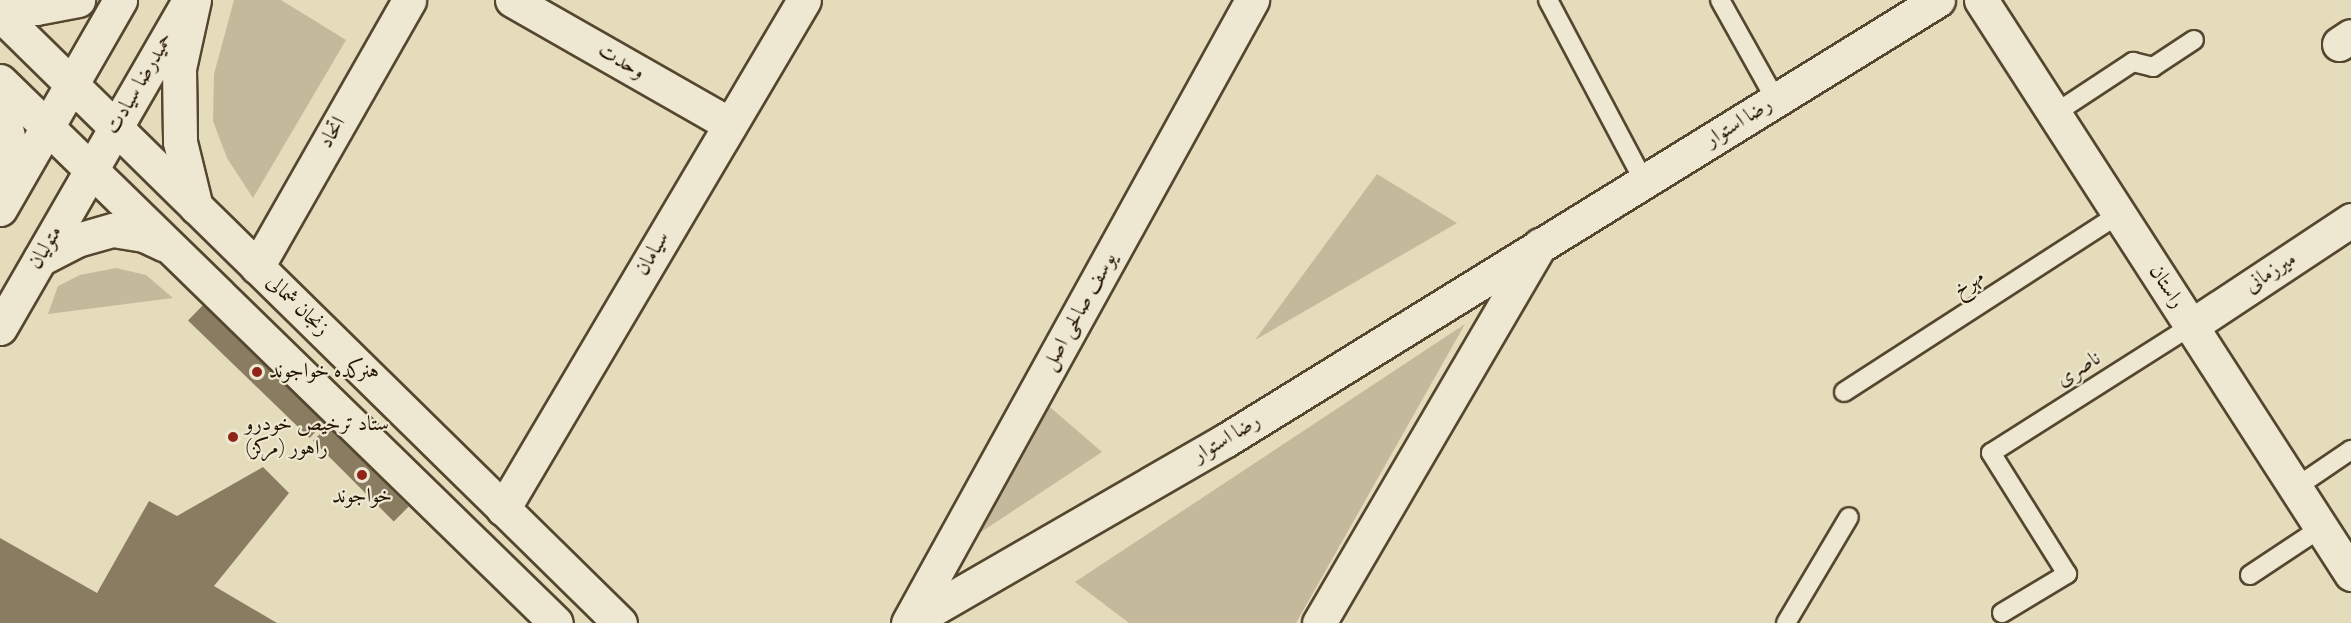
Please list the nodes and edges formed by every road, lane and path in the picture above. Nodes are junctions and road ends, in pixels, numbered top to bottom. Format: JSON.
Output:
{"nodes":[{"id":1,"x":78,"y":0,"type":"edge"},
{"id":2,"x":120,"y":0,"type":"edge"},
{"id":3,"x":192,"y":0,"type":"edge"},
{"id":4,"x":408,"y":0,"type":"edge"},
{"id":5,"x":512,"y":0,"type":"edge"},
{"id":6,"x":804,"y":0,"type":"edge"},
{"id":7,"x":1252,"y":0,"type":"edge"},
{"id":8,"x":1548,"y":0,"type":"edge"},
{"id":9,"x":1720,"y":0,"type":"edge"},
{"id":10,"x":1938,"y":0,"type":"edge"},
{"id":11,"x":1981,"y":0,"type":"edge"},
{"id":12,"x":0,"y":6,"type":"edge"},
{"id":13,"x":0,"y":14,"type":"edge"},
{"id":14,"x":2194,"y":40,"type":"dead end"},
{"id":15,"x":0,"y":81,"type":"edge"},
{"id":16,"x":72,"y":84,"type":"junction"},
{"id":17,"x":1776,"y":100,"type":"junction"},
{"id":18,"x":0,"y":101,"type":"edge"},
{"id":19,"x":2054,"y":114,"type":"junction"},
{"id":20,"x":729,"y":124,"type":"junction"},
{"id":21,"x":47,"y":126,"type":"junction"},
{"id":22,"x":115,"y":127,"type":"junction"},
{"id":23,"x":92,"y":169,"type":"junction"},
{"id":24,"x":1644,"y":181,"type":"junction"},
{"id":25,"x":0,"y":202,"type":"edge"},
{"id":26,"x":196,"y":207,"type":"junction"},
{"id":27,"x":0,"y":209,"type":"edge"},
{"id":28,"x":2119,"y":214,"type":"junction"},
{"id":29,"x":2351,"y":220,"type":"edge"},
{"id":30,"x":1540,"y":245,"type":"junction"},
{"id":31,"x":174,"y":250,"type":"junction"},
{"id":32,"x":40,"y":259,"type":"junction"},
{"id":33,"x":257,"y":267,"type":"junction"},
{"id":34,"x":2191,"y":326,"type":"junction"},
{"id":35,"x":0,"y":328,"type":"edge"},
{"id":36,"x":1844,"y":392,"type":"dead end"},
{"id":37,"x":2351,"y":450,"type":"edge"},
{"id":38,"x":2295,"y":488,"type":"junction"},
{"id":39,"x":503,"y":508,"type":"junction"},
{"id":40,"x":1849,"y":517,"type":"dead end"},
{"id":41,"x":2321,"y":528,"type":"junction"},
{"id":42,"x":2351,"y":574,"type":"edge"},
{"id":43,"x":2250,"y":575,"type":"dead end"},
{"id":44,"x":2002,"y":613,"type":"dead end"},
{"id":45,"x":556,"y":623,"type":"edge"},
{"id":46,"x":620,"y":623,"type":"edge"},
{"id":47,"x":908,"y":623,"type":"edge"},
{"id":48,"x":1319,"y":623,"type":"edge"},
{"id":49,"x":1786,"y":623,"type":"edge"}],
"edges":[{"from":1,"to":12,"type":"street"},
{"from":2,"to":16,"type":"street"},
{"from":3,"to":22,"type":"street","name":"حمیدرضا سیادت"},
{"from":3,"to":26,"type":"street"},
{"from":4,"to":33,"type":"street","name":"اتحاد"},
{"from":5,"to":20,"type":"street","name":"وحدت"},
{"from":6,"to":20,"type":"street","name":"سیامان"},
{"from":7,"to":47,"type":"street","name":"یوسف صالحی اصل"},
{"from":8,"to":24,"type":"lane"},
{"from":9,"to":17,"type":"lane"},
{"from":10,"to":17,"type":"street","name":"رضا استوار"},
{"from":11,"to":19,"type":"street","name":"راستان"},
{"from":13,"to":16,"type":"street","name":"زنجان شمالی"},
{"from":14,"to":19,"type":"lane"},
{"from":15,"to":21,"type":"street"},
{"from":16,"to":21,"type":"street"},
{"from":16,"to":22,"type":"street","name":"زنجان شمالی"},
{"from":17,"to":24,"type":"street","name":"رضا استوار"},
{"from":18,"to":25,"type":"street"},
{"from":19,"to":28,"type":"street","name":"راستان"},
{"from":20,"to":39,"type":"street","name":"سیامان"},
{"from":21,"to":23,"type":"street"},
{"from":21,"to":27,"type":"street"},
{"from":22,"to":23,"type":"street","name":"حمیدرضا سیادت"},
{"from":22,"to":26,"type":"street","name":"زنجان شمالی"},
{"from":23,"to":31,"type":"street"},
{"from":23,"to":32,"type":"street","name":"متولیان"},
{"from":24,"to":30,"type":"street","name":"رضا استوار"},
{"from":26,"to":33,"type":"street","name":"زنجان شمالی"},
{"from":28,"to":34,"type":"street","name":"راستان"},
{"from":28,"to":36,"type":"lane","name":"مهرخ"},
{"from":29,"to":34,"type":"street","name":"میرزمانی"},
{"from":30,"to":47,"type":"street","name":"رضا استوار"},
{"from":30,"to":48,"type":"street","name":"رضا استوار"},
{"from":31,"to":32,"type":"street"},
{"from":31,"to":45,"type":"street"},
{"from":32,"to":35,"type":"street","name":"متولیان"},
{"from":33,"to":39,"type":"street","name":"زنجان شمالی"},
{"from":34,"to":38,"type":"street","name":"راستان"},
{"from":34,"to":44,"type":"lane","name":"ناصری"},
{"from":37,"to":38,"type":"lane"},
{"from":38,"to":41,"type":"street","name":"راستان"},
{"from":39,"to":46,"type":"street","name":"زنجان شمالی"},
{"from":40,"to":49,"type":"lane"},
{"from":41,"to":42,"type":"street","name":"راستان"},
{"from":41,"to":43,"type":"lane"}]}
